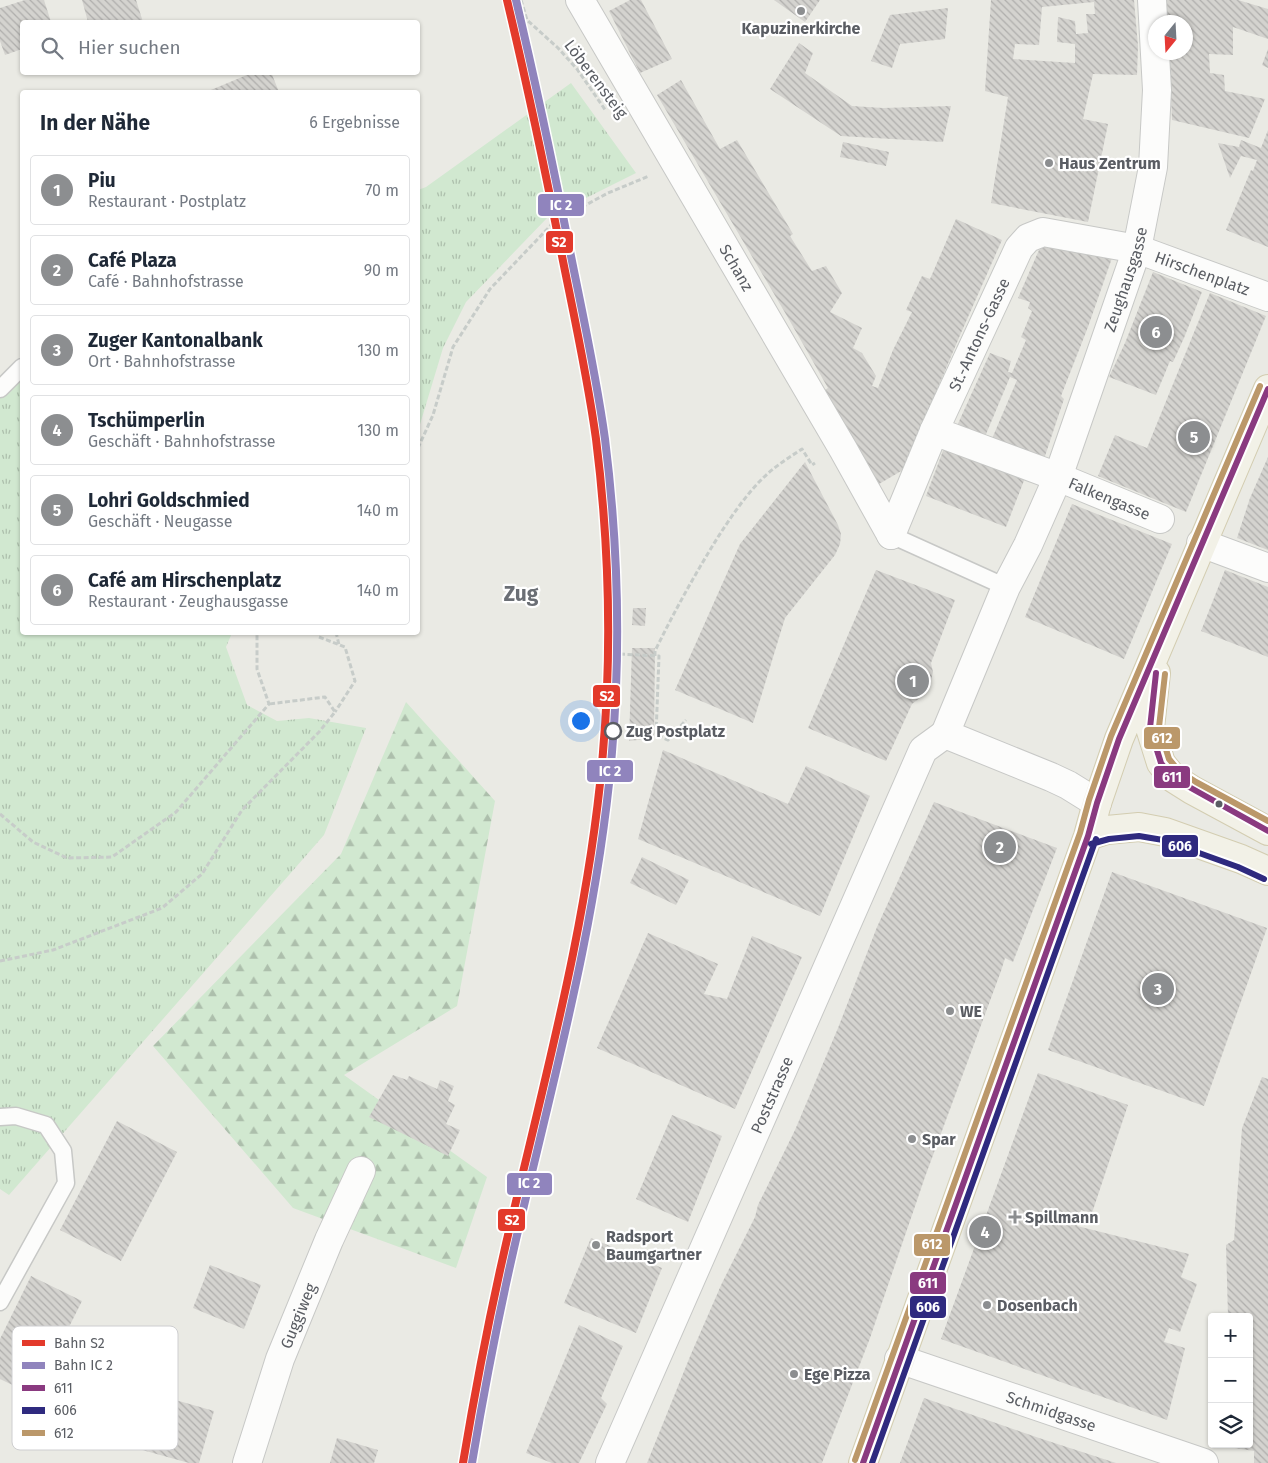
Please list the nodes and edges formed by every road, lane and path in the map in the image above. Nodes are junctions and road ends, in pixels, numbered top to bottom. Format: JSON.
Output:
{"nodes":[{"id":1,"x":521,"y":0,"type":"edge"},
{"id":2,"x":580,"y":0,"type":"edge"},
{"id":3,"x":1152,"y":0,"type":"edge"},
{"id":4,"x":612,"y":118,"type":"dead end"},
{"id":5,"x":646,"y":167,"type":"dead end"},
{"id":6,"x":639,"y":180,"type":"junction"},
{"id":7,"x":642,"y":187,"type":"dead end"},
{"id":8,"x":1137,"y":249,"type":"junction"},
{"id":9,"x":1268,"y":297,"type":"edge"},
{"id":10,"x":20,"y":369,"type":"edge"},
{"id":11,"x":0,"y":389,"type":"edge"},
{"id":12,"x":1268,"y":389,"type":"edge"},
{"id":13,"x":934,"y":431,"type":"junction"},
{"id":14,"x":420,"y":444,"type":"edge"},
{"id":15,"x":816,"y":462,"type":"dead end"},
{"id":16,"x":1058,"y":477,"type":"junction"},
{"id":17,"x":1160,"y":519,"type":"dead end"},
{"id":18,"x":891,"y":536,"type":"junction"},
{"id":19,"x":1202,"y":543,"type":"junction"},
{"id":20,"x":1268,"y":568,"type":"edge"},
{"id":21,"x":1006,"y":587,"type":"junction"},
{"id":22,"x":257,"y":635,"type":"edge"},
{"id":23,"x":337,"y":635,"type":"edge"},
{"id":24,"x":1163,"y":635,"type":"junction"},
{"id":25,"x":318,"y":636,"type":"dead end"},
{"id":26,"x":339,"y":645,"type":"junction"},
{"id":27,"x":620,"y":654,"type":"dead end"},
{"id":28,"x":655,"y":656,"type":"junction"},
{"id":29,"x":269,"y":704,"type":"junction"},
{"id":30,"x":335,"y":712,"type":"junction"},
{"id":31,"x":686,"y":720,"type":"dead end"},
{"id":32,"x":945,"y":734,"type":"junction"},
{"id":33,"x":1097,"y":803,"type":"junction"},
{"id":34,"x":0,"y":814,"type":"edge"},
{"id":35,"x":1268,"y":830,"type":"edge"},
{"id":36,"x":1088,"y":836,"type":"junction"},
{"id":37,"x":1268,"y":871,"type":"edge"},
{"id":38,"x":0,"y":962,"type":"edge"},
{"id":39,"x":0,"y":1117,"type":"edge"},
{"id":40,"x":361,"y":1171,"type":"dead end"},
{"id":41,"x":0,"y":1302,"type":"edge"},
{"id":42,"x":900,"y":1359,"type":"junction"},
{"id":43,"x":247,"y":1463,"type":"edge"},
{"id":44,"x":610,"y":1463,"type":"edge"},
{"id":45,"x":863,"y":1463,"type":"edge"},
{"id":46,"x":1204,"y":1463,"type":"edge"}],
"edges":[{"from":1,"to":4,"type":"path","name":"Löberensteig"},
{"from":2,"to":18,"type":"street","name":"Schanz"},
{"from":3,"to":8,"type":"street","name":"Zeughausgasse"},
{"from":5,"to":6,"type":"path"},
{"from":6,"to":7,"type":"path"},
{"from":6,"to":14,"type":"path"},
{"from":8,"to":9,"type":"street","name":"Hirschenplatz"},
{"from":8,"to":13,"type":"street","name":"St.-Antons-Gasse"},
{"from":8,"to":16,"type":"street","name":"Zeughausgasse"},
{"from":10,"to":11,"type":"lane"},
{"from":12,"to":19,"type":"main road"},
{"from":13,"to":16,"type":"street"},
{"from":13,"to":18,"type":"street","name":"St.-Antons-Gasse"},
{"from":15,"to":28,"type":"path"},
{"from":16,"to":17,"type":"street","name":"Falkengasse"},
{"from":16,"to":21,"type":"street","name":"Zeughausgasse"},
{"from":18,"to":21,"type":"lane"},
{"from":19,"to":20,"type":"street"},
{"from":19,"to":24,"type":"main road"},
{"from":21,"to":32,"type":"street","name":"Zeughausgasse"},
{"from":22,"to":29,"type":"path"},
{"from":23,"to":26,"type":"path"},
{"from":24,"to":33,"type":"main road"},
{"from":24,"to":35,"type":"main road"},
{"from":25,"to":26,"type":"path"},
{"from":26,"to":30,"type":"path"},
{"from":27,"to":28,"type":"path"},
{"from":28,"to":31,"type":"path"},
{"from":29,"to":30,"type":"path"},
{"from":29,"to":34,"type":"path"},
{"from":30,"to":38,"type":"path"},
{"from":32,"to":33,"type":"street"},
{"from":32,"to":44,"type":"street","name":"Poststrasse"},
{"from":33,"to":36,"type":"main road"},
{"from":36,"to":37,"type":"main road"},
{"from":36,"to":42,"type":"main road"},
{"from":39,"to":41,"type":"lane"},
{"from":40,"to":43,"type":"street","name":"Guggiweg"},
{"from":42,"to":45,"type":"main road"},
{"from":42,"to":46,"type":"street","name":"Schmidgasse"}]}
